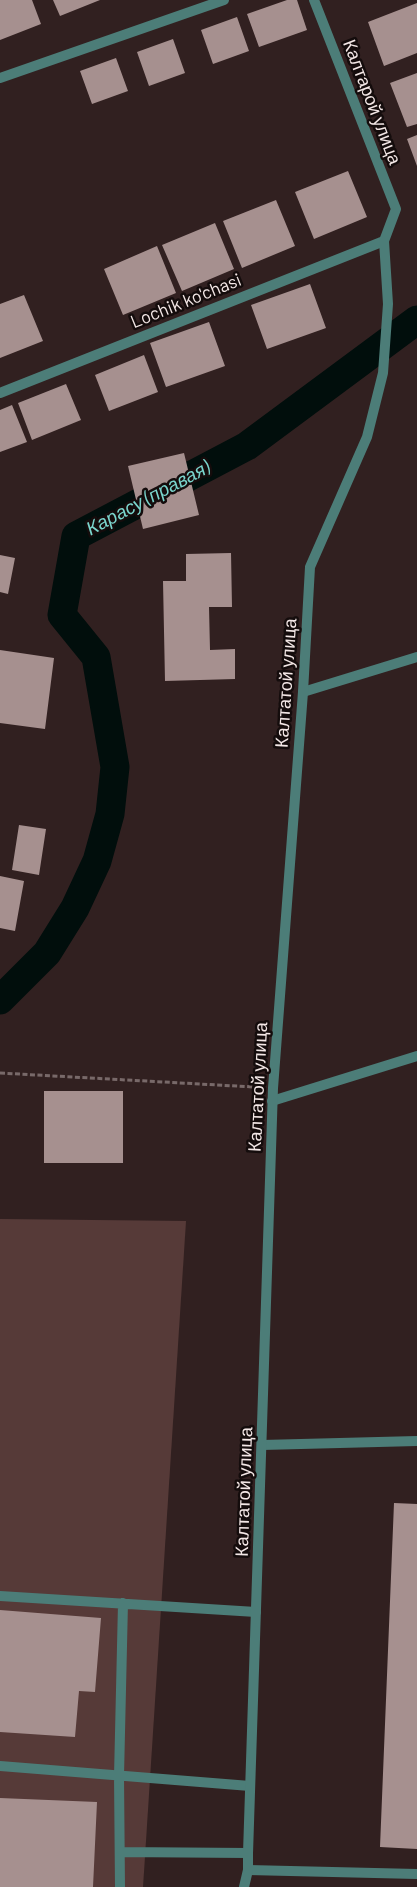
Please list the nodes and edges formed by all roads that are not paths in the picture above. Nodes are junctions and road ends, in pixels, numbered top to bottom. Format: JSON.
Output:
{"nodes":[{"id":1,"x":224,"y":0,"type":"edge"},
{"id":2,"x":314,"y":0,"type":"edge"},
{"id":3,"x":0,"y":78,"type":"edge"},
{"id":4,"x":384,"y":241,"type":"junction"},
{"id":5,"x":388,"y":304,"type":"joint"},
{"id":6,"x":0,"y":392,"type":"edge"},
{"id":7,"x":417,"y":657,"type":"edge"},
{"id":8,"x":302,"y":692,"type":"junction"},
{"id":9,"x":417,"y":1056,"type":"edge"},
{"id":10,"x":272,"y":1101,"type":"junction"},
{"id":11,"x":417,"y":1441,"type":"edge"},
{"id":12,"x":262,"y":1445,"type":"junction"},
{"id":13,"x":0,"y":1596,"type":"edge"},
{"id":14,"x":123,"y":1604,"type":"junction"},
{"id":15,"x":256,"y":1612,"type":"junction"},
{"id":16,"x":0,"y":1766,"type":"edge"},
{"id":17,"x":119,"y":1776,"type":"junction"},
{"id":18,"x":250,"y":1786,"type":"junction"},
{"id":19,"x":120,"y":1852,"type":"junction"},
{"id":20,"x":248,"y":1853,"type":"junction"},
{"id":21,"x":248,"y":1870,"type":"junction"},
{"id":22,"x":417,"y":1874,"type":"edge"},
{"id":23,"x":120,"y":1887,"type":"edge"},
{"id":24,"x":244,"y":1887,"type":"edge"}],
"edges":[{"from":1,"to":3,"type":"street"},
{"from":2,"to":4,"type":"street","name":"Калтарой улица"},
{"from":4,"to":5,"type":"street","name":"Калтарой улица"},
{"from":4,"to":6,"type":"street","name":"Lochik ko'chasi"},
{"from":5,"to":8,"type":"street","name":"Калтатой улица"},
{"from":7,"to":8,"type":"street"},
{"from":8,"to":10,"type":"street","name":"Калтатой улица"},
{"from":9,"to":10,"type":"street"},
{"from":10,"to":12,"type":"street","name":"Калтатой улица"},
{"from":11,"to":12,"type":"street"},
{"from":12,"to":15,"type":"street","name":"Калтатой улица"},
{"from":13,"to":14,"type":"street"},
{"from":14,"to":15,"type":"street"},
{"from":14,"to":17,"type":"street"},
{"from":15,"to":18,"type":"street","name":"Калтатой улица"},
{"from":16,"to":17,"type":"street"},
{"from":17,"to":18,"type":"street"},
{"from":17,"to":19,"type":"street"},
{"from":18,"to":20,"type":"street","name":"Калтатой улица"},
{"from":19,"to":20,"type":"street"},
{"from":19,"to":23,"type":"street"},
{"from":20,"to":21,"type":"street","name":"Калтатой улица"},
{"from":21,"to":22,"type":"street"},
{"from":21,"to":24,"type":"street","name":"Калтатой улица"}]}
